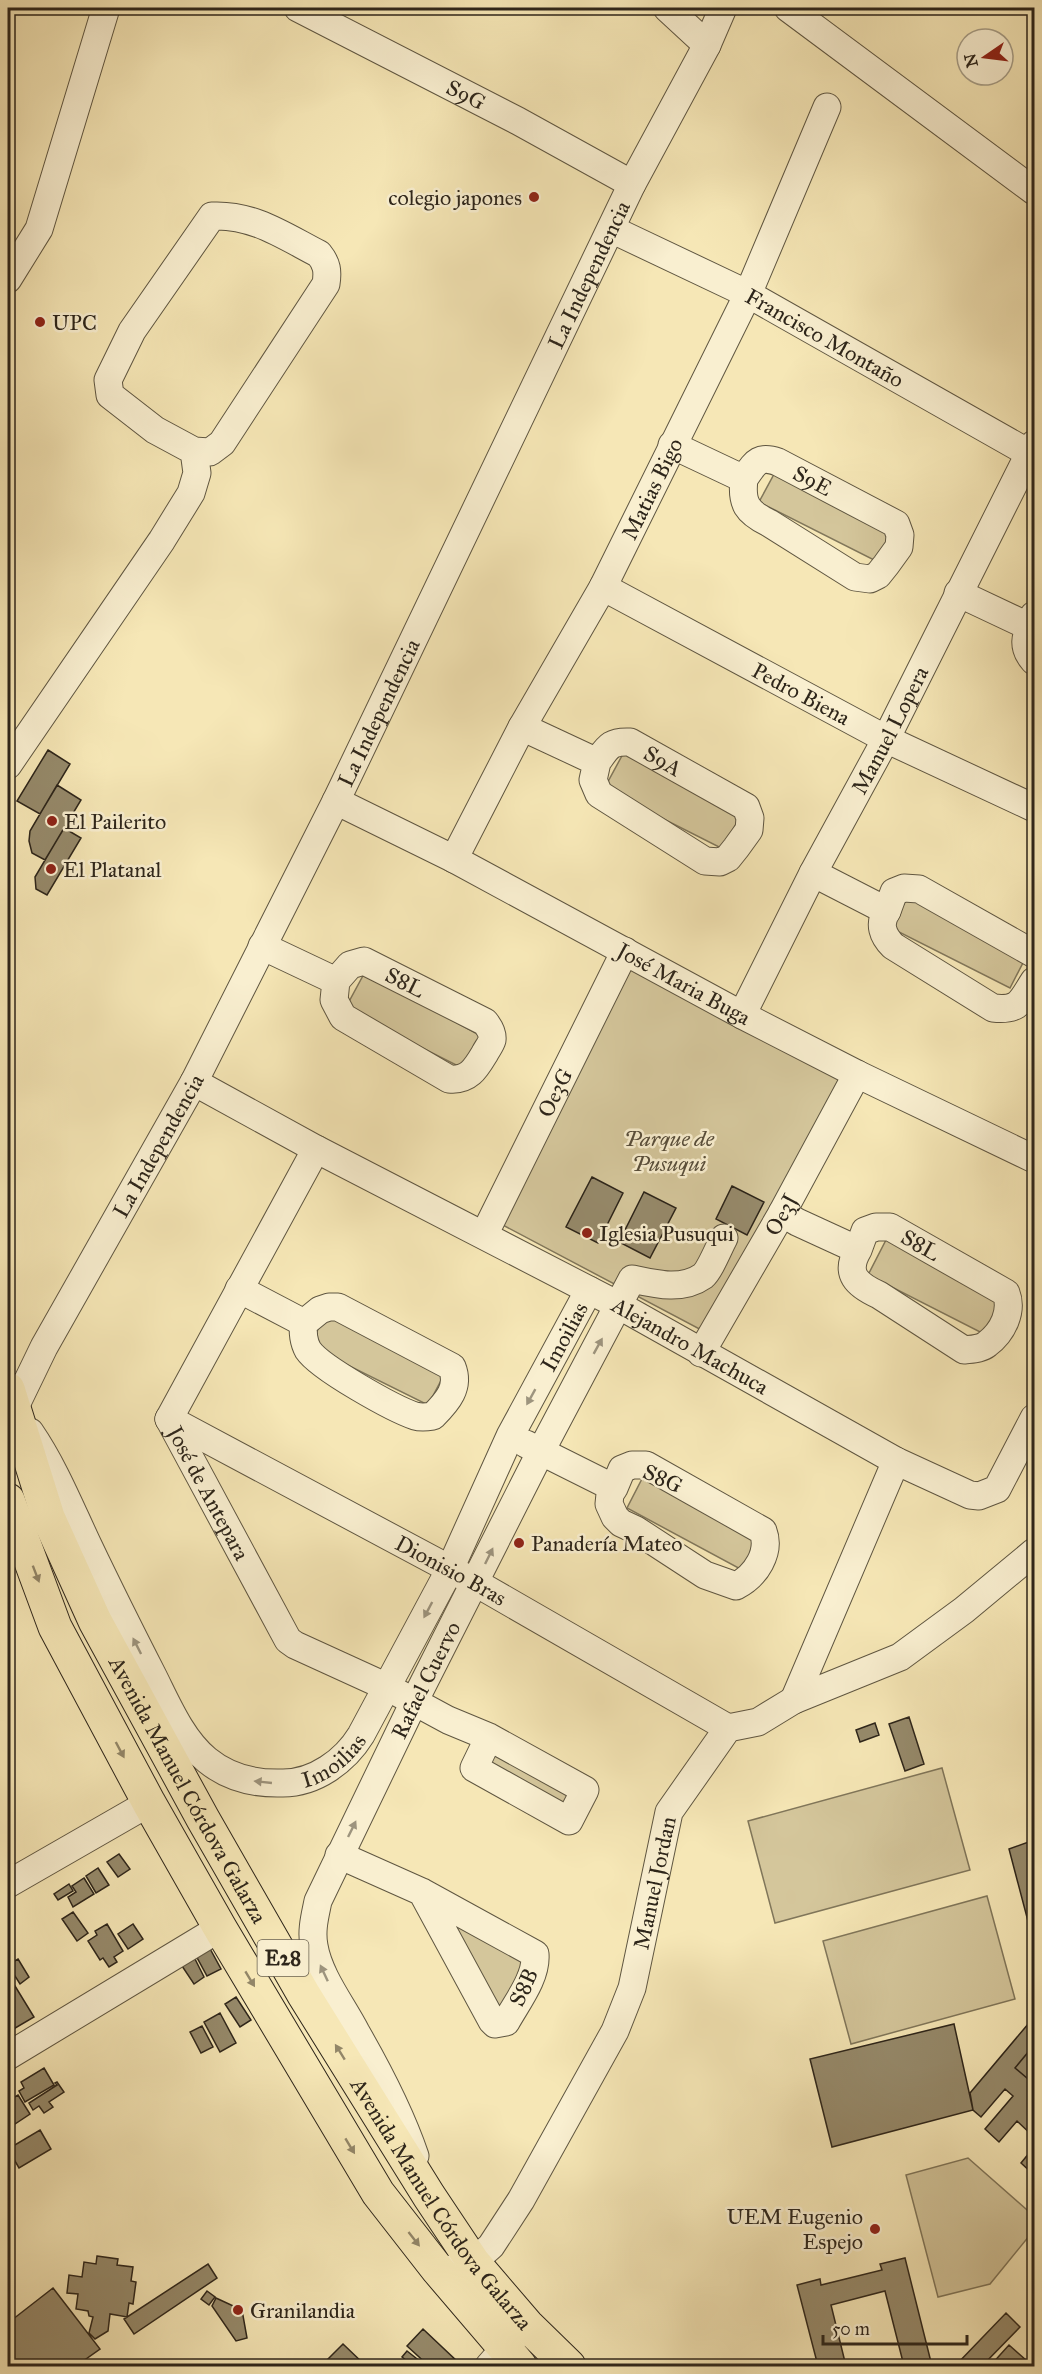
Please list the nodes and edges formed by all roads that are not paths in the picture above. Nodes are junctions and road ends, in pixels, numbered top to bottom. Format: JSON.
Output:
{"nodes":[{"id":1,"x":106,"y":8,"type":"edge"},
{"id":2,"x":298,"y":8,"type":"edge"},
{"id":3,"x":668,"y":8,"type":"edge"},
{"id":4,"x":723,"y":8,"type":"edge"},
{"id":5,"x":788,"y":8,"type":"edge"},
{"id":6,"x":707,"y":45,"type":"junction"},
{"id":7,"x":827,"y":107,"type":"dead end"},
{"id":8,"x":633,"y":184,"type":"junction"},
{"id":9,"x":1035,"y":191,"type":"edge"},
{"id":10,"x":611,"y":229,"type":"junction"},
{"id":11,"x":8,"y":279,"type":"edge"},
{"id":12,"x":748,"y":294,"type":"junction"},
{"id":13,"x":672,"y":445,"type":"junction"},
{"id":14,"x":194,"y":451,"type":"junction"},
{"id":15,"x":1033,"y":451,"type":"edge"},
{"id":16,"x":744,"y":478,"type":"junction"},
{"id":17,"x":603,"y":587,"type":"junction"},
{"id":18,"x":958,"y":593,"type":"junction"},
{"id":19,"x":1032,"y":621,"type":"edge"},
{"id":20,"x":1035,"y":660,"type":"edge"},
{"id":21,"x":522,"y":728,"type":"junction"},
{"id":22,"x":886,"y":739,"type":"junction"},
{"id":23,"x":597,"y":762,"type":"junction"},
{"id":24,"x":8,"y":765,"type":"edge"},
{"id":25,"x":336,"y":801,"type":"junction"},
{"id":26,"x":1035,"y":808,"type":"edge"},
{"id":27,"x":454,"y":858,"type":"junction"},
{"id":28,"x":813,"y":873,"type":"junction"},
{"id":29,"x":887,"y":911,"type":"junction"},
{"id":30,"x":262,"y":946,"type":"junction"},
{"id":31,"x":625,"y":951,"type":"junction"},
{"id":32,"x":1035,"y":954,"type":"edge"},
{"id":33,"x":336,"y":981,"type":"junction"},
{"id":34,"x":1035,"y":981,"type":"edge"},
{"id":35,"x":742,"y":1015,"type":"junction"},
{"id":36,"x":857,"y":1074,"type":"junction"},
{"id":37,"x":194,"y":1082,"type":"junction"},
{"id":38,"x":316,"y":1149,"type":"junction"},
{"id":39,"x":1033,"y":1155,"type":"edge"},
{"id":40,"x":782,"y":1213,"type":"junction"},
{"id":41,"x":484,"y":1235,"type":"junction"},
{"id":42,"x":724,"y":1238,"type":"dead end"},
{"id":43,"x":858,"y":1250,"type":"junction"},
{"id":44,"x":240,"y":1289,"type":"junction"},
{"id":45,"x":589,"y":1290,"type":"junction"},
{"id":46,"x":620,"y":1306,"type":"junction"},
{"id":47,"x":304,"y":1323,"type":"junction"},
{"id":48,"x":701,"y":1353,"type":"junction"},
{"id":49,"x":10,"y":1404,"type":"edge"},
{"id":50,"x":1035,"y":1418,"type":"edge"},
{"id":51,"x":169,"y":1419,"type":"junction"},
{"id":52,"x":510,"y":1436,"type":"junction"},
{"id":53,"x":541,"y":1451,"type":"junction"},
{"id":54,"x":896,"y":1461,"type":"junction"},
{"id":55,"x":615,"y":1488,"type":"junction"},
{"id":56,"x":8,"y":1500,"type":"edge"},
{"id":57,"x":1035,"y":1552,"type":"edge"},
{"id":58,"x":450,"y":1569,"type":"junction"},
{"id":59,"x":476,"y":1583,"type":"junction"},
{"id":60,"x":387,"y":1687,"type":"junction"},
{"id":61,"x":794,"y":1700,"type":"junction"},
{"id":62,"x":414,"y":1702,"type":"junction"},
{"id":63,"x":728,"y":1728,"type":"junction"},
{"id":64,"x":489,"y":1737,"type":"dead end"},
{"id":65,"x":149,"y":1803,"type":"junction"},
{"id":66,"x":339,"y":1855,"type":"junction"},
{"id":67,"x":8,"y":1884,"type":"edge"},
{"id":68,"x":422,"y":1892,"type":"junction"},
{"id":69,"x":220,"y":1928,"type":"junction"},
{"id":70,"x":8,"y":2056,"type":"edge"},
{"id":71,"x":429,"y":2196,"type":"junction"},
{"id":72,"x":473,"y":2262,"type":"junction"},
{"id":73,"x":438,"y":2270,"type":"junction"},
{"id":74,"x":527,"y":2325,"type":"junction"},
{"id":75,"x":504,"y":2360,"type":"edge"},
{"id":76,"x":569,"y":2367,"type":"edge"}],
"edges":[{"from":1,"to":11,"type":"street"},
{"from":2,"to":8,"type":"street","name":"S9G"},
{"from":3,"to":6,"type":"street"},
{"from":4,"to":6,"type":"street","name":"La Independencia"},
{"from":5,"to":9,"type":"street"},
{"from":6,"to":8,"type":"street","name":"La Independencia"},
{"from":7,"to":12,"type":"street","name":"Matias Bigo"},
{"from":8,"to":10,"type":"street","name":"La Independencia"},
{"from":10,"to":12,"type":"street","name":"Francisco Montaño"},
{"from":10,"to":25,"type":"street","name":"La Independencia"},
{"from":12,"to":13,"type":"street","name":"Matias Bigo"},
{"from":12,"to":15,"type":"street","name":"Francisco Montaño"},
{"from":13,"to":16,"type":"street"},
{"from":13,"to":17,"type":"street","name":"Matias Bigo"},
{"from":14,"to":14,"type":"street"},
{"from":14,"to":24,"type":"street"},
{"from":15,"to":18,"type":"street","name":"Manuel Lopera"},
{"from":16,"to":16,"type":"street","name":"S9E"},
{"from":17,"to":21,"type":"street","name":"Matias Bigo"},
{"from":17,"to":22,"type":"street","name":"Pedro Biena"},
{"from":18,"to":19,"type":"street"},
{"from":18,"to":22,"type":"street","name":"Manuel Lopera"},
{"from":19,"to":20,"type":"street"},
{"from":21,"to":23,"type":"street"},
{"from":21,"to":27,"type":"street","name":"Matias Bigo"},
{"from":22,"to":26,"type":"street","name":"Pedro Biena"},
{"from":22,"to":28,"type":"street","name":"Manuel Lopera"},
{"from":23,"to":23,"type":"street","name":"S9A"},
{"from":25,"to":27,"type":"street","name":"José Maria Buga"},
{"from":25,"to":30,"type":"street","name":"La Independencia"},
{"from":27,"to":31,"type":"street","name":"José Maria Buga"},
{"from":28,"to":29,"type":"street"},
{"from":28,"to":35,"type":"street","name":"Manuel Lopera"},
{"from":29,"to":32,"type":"street"},
{"from":29,"to":34,"type":"street"},
{"from":30,"to":33,"type":"street"},
{"from":30,"to":37,"type":"street","name":"La Independencia"},
{"from":31,"to":35,"type":"street","name":"José Maria Buga"},
{"from":31,"to":41,"type":"street","name":"Oe3G"},
{"from":33,"to":33,"type":"street","name":"S8L"},
{"from":35,"to":36,"type":"street","name":"José Maria Buga"},
{"from":36,"to":39,"type":"street","name":"José Maria Buga"},
{"from":36,"to":40,"type":"street","name":"Oe3J"},
{"from":37,"to":38,"type":"street","name":"Alejandro Machuca"},
{"from":37,"to":49,"type":"street","name":"La Independencia"},
{"from":38,"to":41,"type":"street","name":"Alejandro Machuca"},
{"from":38,"to":44,"type":"street","name":"José de Antepara"},
{"from":40,"to":43,"type":"street"},
{"from":40,"to":48,"type":"street","name":"Oe3J"},
{"from":41,"to":45,"type":"street","name":"Alejandro Machuca"},
{"from":42,"to":46,"type":"street","name":"Rafael Cuervo"},
{"from":43,"to":43,"type":"street","name":"S8L"},
{"from":44,"to":47,"type":"street"},
{"from":44,"to":51,"type":"street","name":"José de Antepara"},
{"from":45,"to":46,"type":"street","name":"Alejandro Machuca"},
{"from":45,"to":52,"type":"street","name":"Imoilias","one_way":true},
{"from":46,"to":48,"type":"street","name":"Alejandro Machuca"},
{"from":53,"to":46,"type":"street","name":"Rafael Cuervo","one_way":true},
{"from":47,"to":47,"type":"street"},
{"from":48,"to":54,"type":"street","name":"Alejandro Machuca"},
{"from":60,"to":49,"type":"street","name":"Imoilias","one_way":true},
{"from":71,"to":49,"type":"main road","name":"Avenida Manuel Córdova Galarza","number":"E28","one_way":true},
{"from":50,"to":54,"type":"street","name":"Alejandro Machuca"},
{"from":51,"to":58,"type":"street","name":"Dionisio Bras"},
{"from":51,"to":60,"type":"street","name":"José de Antepara"},
{"from":52,"to":53,"type":"street","name":"S8G"},
{"from":52,"to":58,"type":"street","name":"Imoilias"},
{"from":53,"to":55,"type":"street","name":"S8G"},
{"from":59,"to":53,"type":"street","name":"Rafael Cuervo","one_way":true},
{"from":54,"to":61,"type":"street"},
{"from":55,"to":55,"type":"street","name":"S8G"},
{"from":56,"to":65,"type":"main road","name":"Avenida Manuel Córdova Galarza","number":"E28","one_way":true},
{"from":57,"to":61,"type":"street"},
{"from":58,"to":59,"type":"street","name":"Dionisio Bras"},
{"from":58,"to":60,"type":"street","name":"Imoilias","one_way":true},
{"from":59,"to":62,"type":"street","name":"Rafael Cuervo"},
{"from":59,"to":63,"type":"street","name":"Dionisio Bras"},
{"from":60,"to":62,"type":"street","name":"José de Antepara"},
{"from":61,"to":63,"type":"street"},
{"from":62,"to":64,"type":"street","name":"José de Antepara"},
{"from":66,"to":62,"type":"street","name":"Rafael Cuervo","one_way":true},
{"from":63,"to":72,"type":"street","name":"Manuel Jordan"},
{"from":65,"to":67,"type":"street"},
{"from":65,"to":69,"type":"main road","name":"Avenida Manuel Córdova Galarza","number":"E28"},
{"from":66,"to":68,"type":"street","name":"S8B"},
{"from":71,"to":66,"type":"street","name":"Rafael Cuervo","one_way":true},
{"from":68,"to":68,"type":"street","name":"S8B"},
{"from":69,"to":70,"type":"street"},
{"from":69,"to":73,"type":"main road","name":"Avenida Manuel Córdova Galarza","number":"E28","one_way":true},
{"from":71,"to":72,"type":"main road","name":"Avenida Manuel Córdova Galarza","number":"E28"},
{"from":72,"to":73,"type":"street"},
{"from":72,"to":74,"type":"main road","name":"Avenida Manuel Córdova Galarza","number":"E28"},
{"from":73,"to":75,"type":"main road","name":"Avenida Manuel Córdova Galarza","number":"E28"},
{"from":74,"to":75,"type":"street"},
{"from":74,"to":76,"type":"main road","name":"Avenida Manuel Córdova Galarza","number":"E28"}]}
